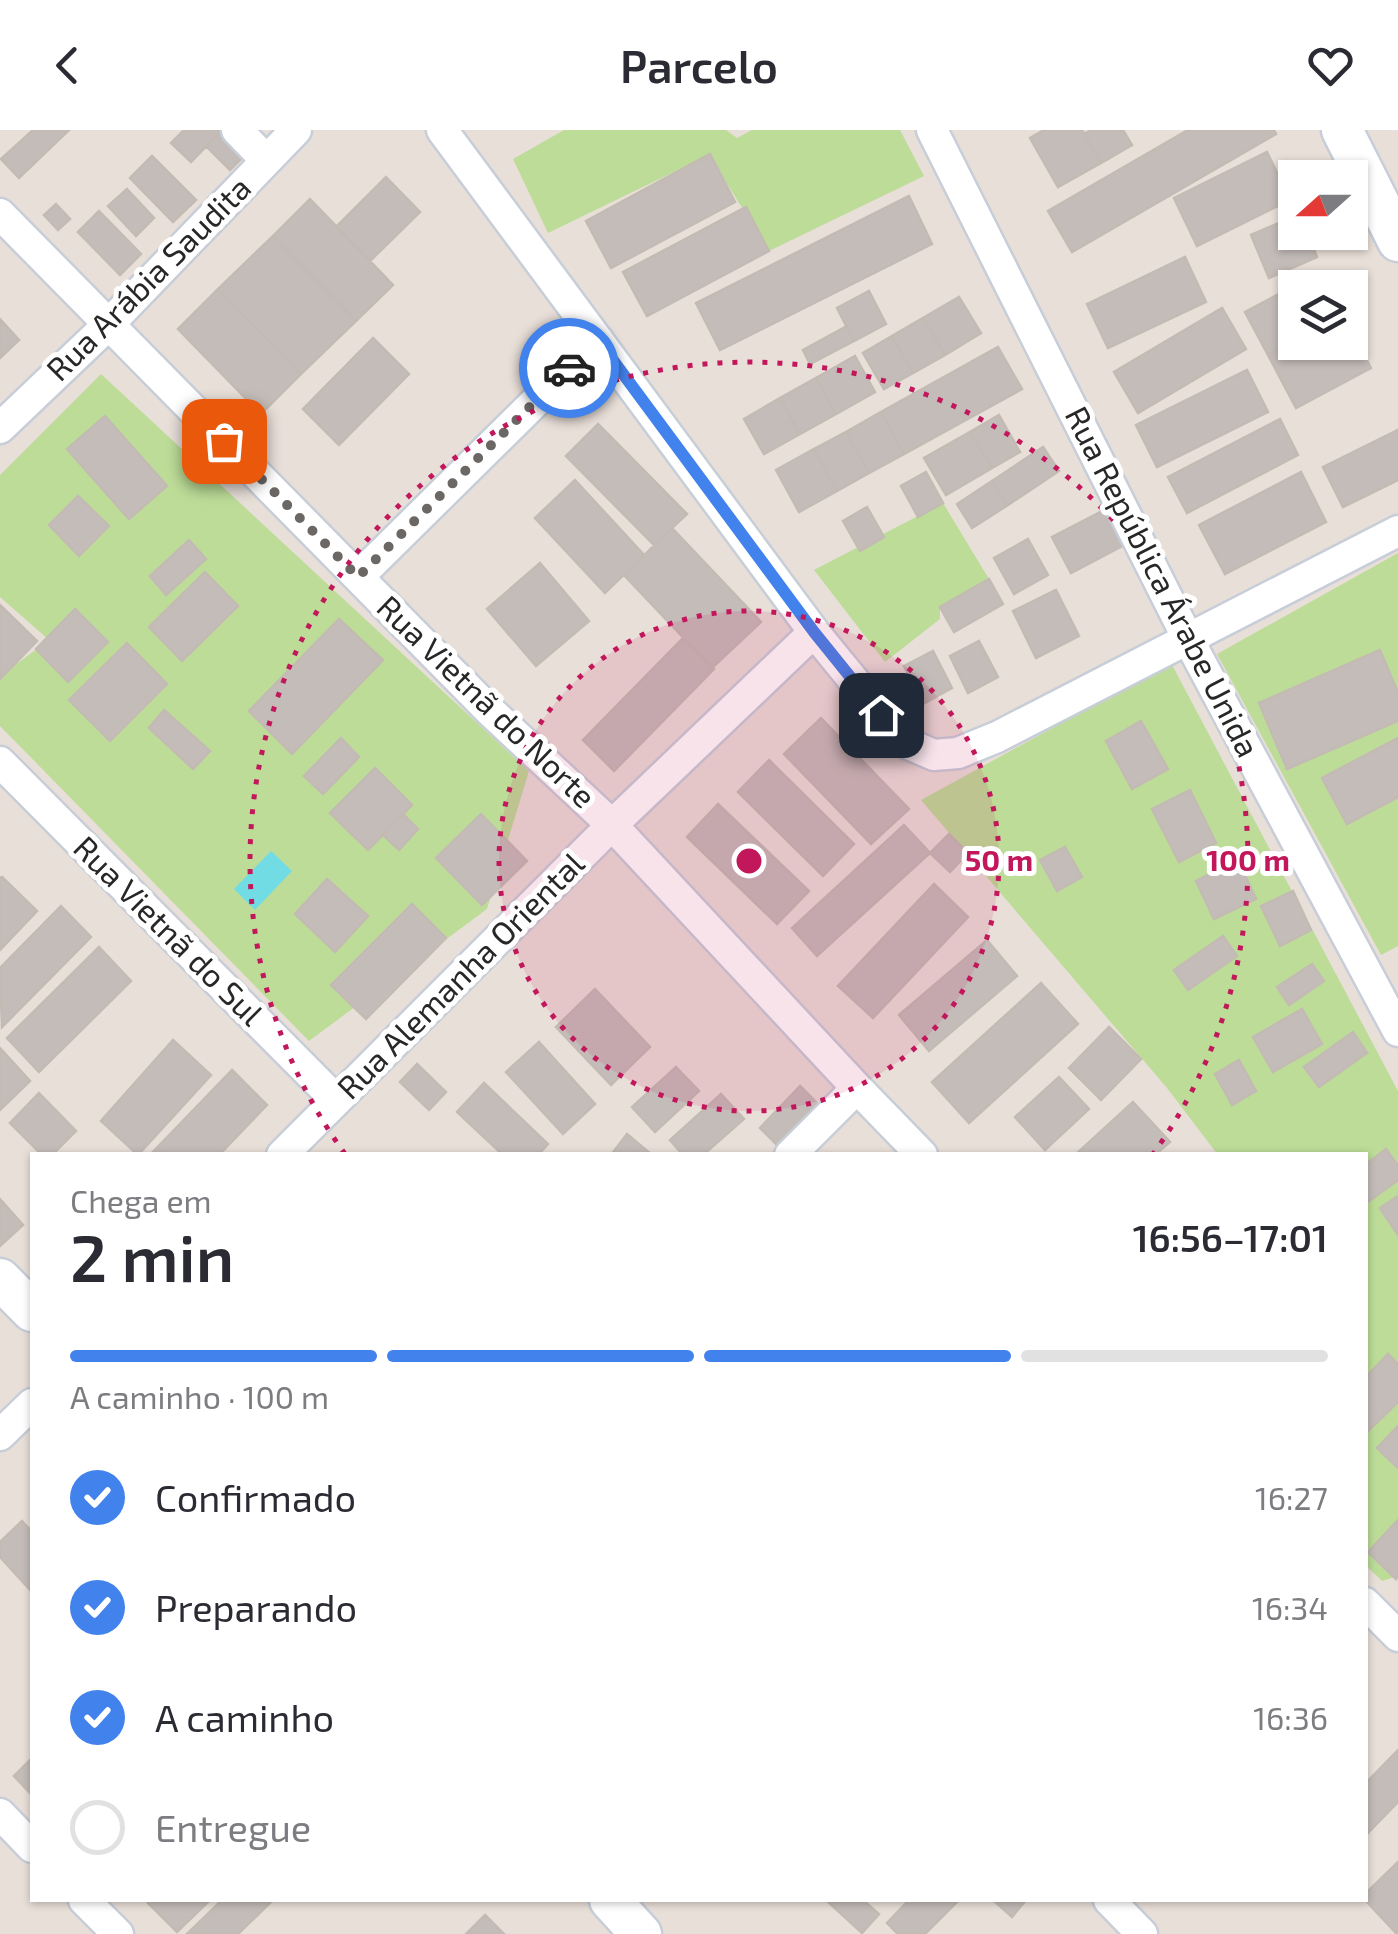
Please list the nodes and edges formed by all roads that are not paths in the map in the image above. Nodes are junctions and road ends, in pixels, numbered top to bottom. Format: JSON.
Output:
{"nodes":[{"id":1,"x":237,"y":130,"type":"edge"},
{"id":2,"x":296,"y":130,"type":"edge"},
{"id":3,"x":442,"y":130,"type":"edge"},
{"id":4,"x":932,"y":130,"type":"edge"},
{"id":5,"x":1342,"y":130,"type":"edge"},
{"id":6,"x":266,"y":160,"type":"junction"},
{"id":7,"x":0,"y":214,"type":"edge"},
{"id":8,"x":1398,"y":242,"type":"edge"},
{"id":9,"x":108,"y":325,"type":"junction"},
{"id":10,"x":598,"y":340,"type":"junction"},
{"id":11,"x":0,"y":428,"type":"edge"},
{"id":12,"x":1398,"y":531,"type":"edge"},
{"id":13,"x":358,"y":577,"type":"junction"},
{"id":14,"x":814,"y":632,"type":"junction"},
{"id":15,"x":1188,"y":638,"type":"junction"},
{"id":16,"x":0,"y":762,"type":"edge"},
{"id":17,"x":612,"y":824,"type":"junction"},
{"id":18,"x":1398,"y":1032,"type":"edge"},
{"id":19,"x":857,"y":1088,"type":"junction"},
{"id":20,"x":336,"y":1100,"type":"junction"},
{"id":21,"x":285,"y":1152,"type":"edge"},
{"id":22,"x":793,"y":1152,"type":"edge"},
{"id":23,"x":919,"y":1152,"type":"edge"},
{"id":24,"x":0,"y":1278,"type":"edge"},
{"id":25,"x":30,"y":1310,"type":"edge"},
{"id":26,"x":30,"y":1406,"type":"edge"},
{"id":27,"x":0,"y":1436,"type":"edge"},
{"id":28,"x":1368,"y":1607,"type":"edge"},
{"id":29,"x":1398,"y":1636,"type":"edge"},
{"id":30,"x":0,"y":1814,"type":"edge"},
{"id":31,"x":30,"y":1845,"type":"edge"},
{"id":32,"x":86,"y":1902,"type":"edge"},
{"id":33,"x":612,"y":1902,"type":"edge"},
{"id":34,"x":1110,"y":1902,"type":"edge"},
{"id":35,"x":118,"y":1934,"type":"edge"},
{"id":36,"x":642,"y":1934,"type":"edge"},
{"id":37,"x":1142,"y":1934,"type":"edge"}],
"edges":[{"from":1,"to":6,"type":"street"},
{"from":2,"to":6,"type":"street","name":"Rua Arábia Saudita"},
{"from":3,"to":10,"type":"street"},
{"from":4,"to":15,"type":"street","name":"Rua República Árabe Unida"},
{"from":5,"to":8,"type":"street"},
{"from":6,"to":9,"type":"street","name":"Rua Arábia Saudita"},
{"from":7,"to":9,"type":"street","name":"Rua Vietnã do Norte"},
{"from":9,"to":11,"type":"street","name":"Rua Arábia Saudita"},
{"from":9,"to":13,"type":"street","name":"Rua Vietnã do Norte"},
{"from":10,"to":13,"type":"street"},
{"from":10,"to":14,"type":"street"},
{"from":12,"to":15,"type":"street"},
{"from":13,"to":17,"type":"street","name":"Rua Vietnã do Norte"},
{"from":14,"to":15,"type":"street"},
{"from":14,"to":17,"type":"street","name":"Rua Alemanha Oriental"},
{"from":15,"to":18,"type":"street","name":"Rua República Árabe Unida"},
{"from":16,"to":20,"type":"street","name":"Rua Vietnã do Sul"},
{"from":17,"to":19,"type":"street","name":"Rua Vietnã do Norte"},
{"from":17,"to":20,"type":"street","name":"Rua Alemanha Oriental"},
{"from":19,"to":22,"type":"street"},
{"from":19,"to":23,"type":"street","name":"Rua Vietnã do Norte"},
{"from":20,"to":21,"type":"street","name":"Rua Alemanha Oriental"},
{"from":24,"to":25,"type":"street"},
{"from":26,"to":27,"type":"street"},
{"from":28,"to":29,"type":"street"},
{"from":30,"to":31,"type":"street"},
{"from":32,"to":35,"type":"street"},
{"from":33,"to":36,"type":"street"},
{"from":34,"to":37,"type":"street"}]}
